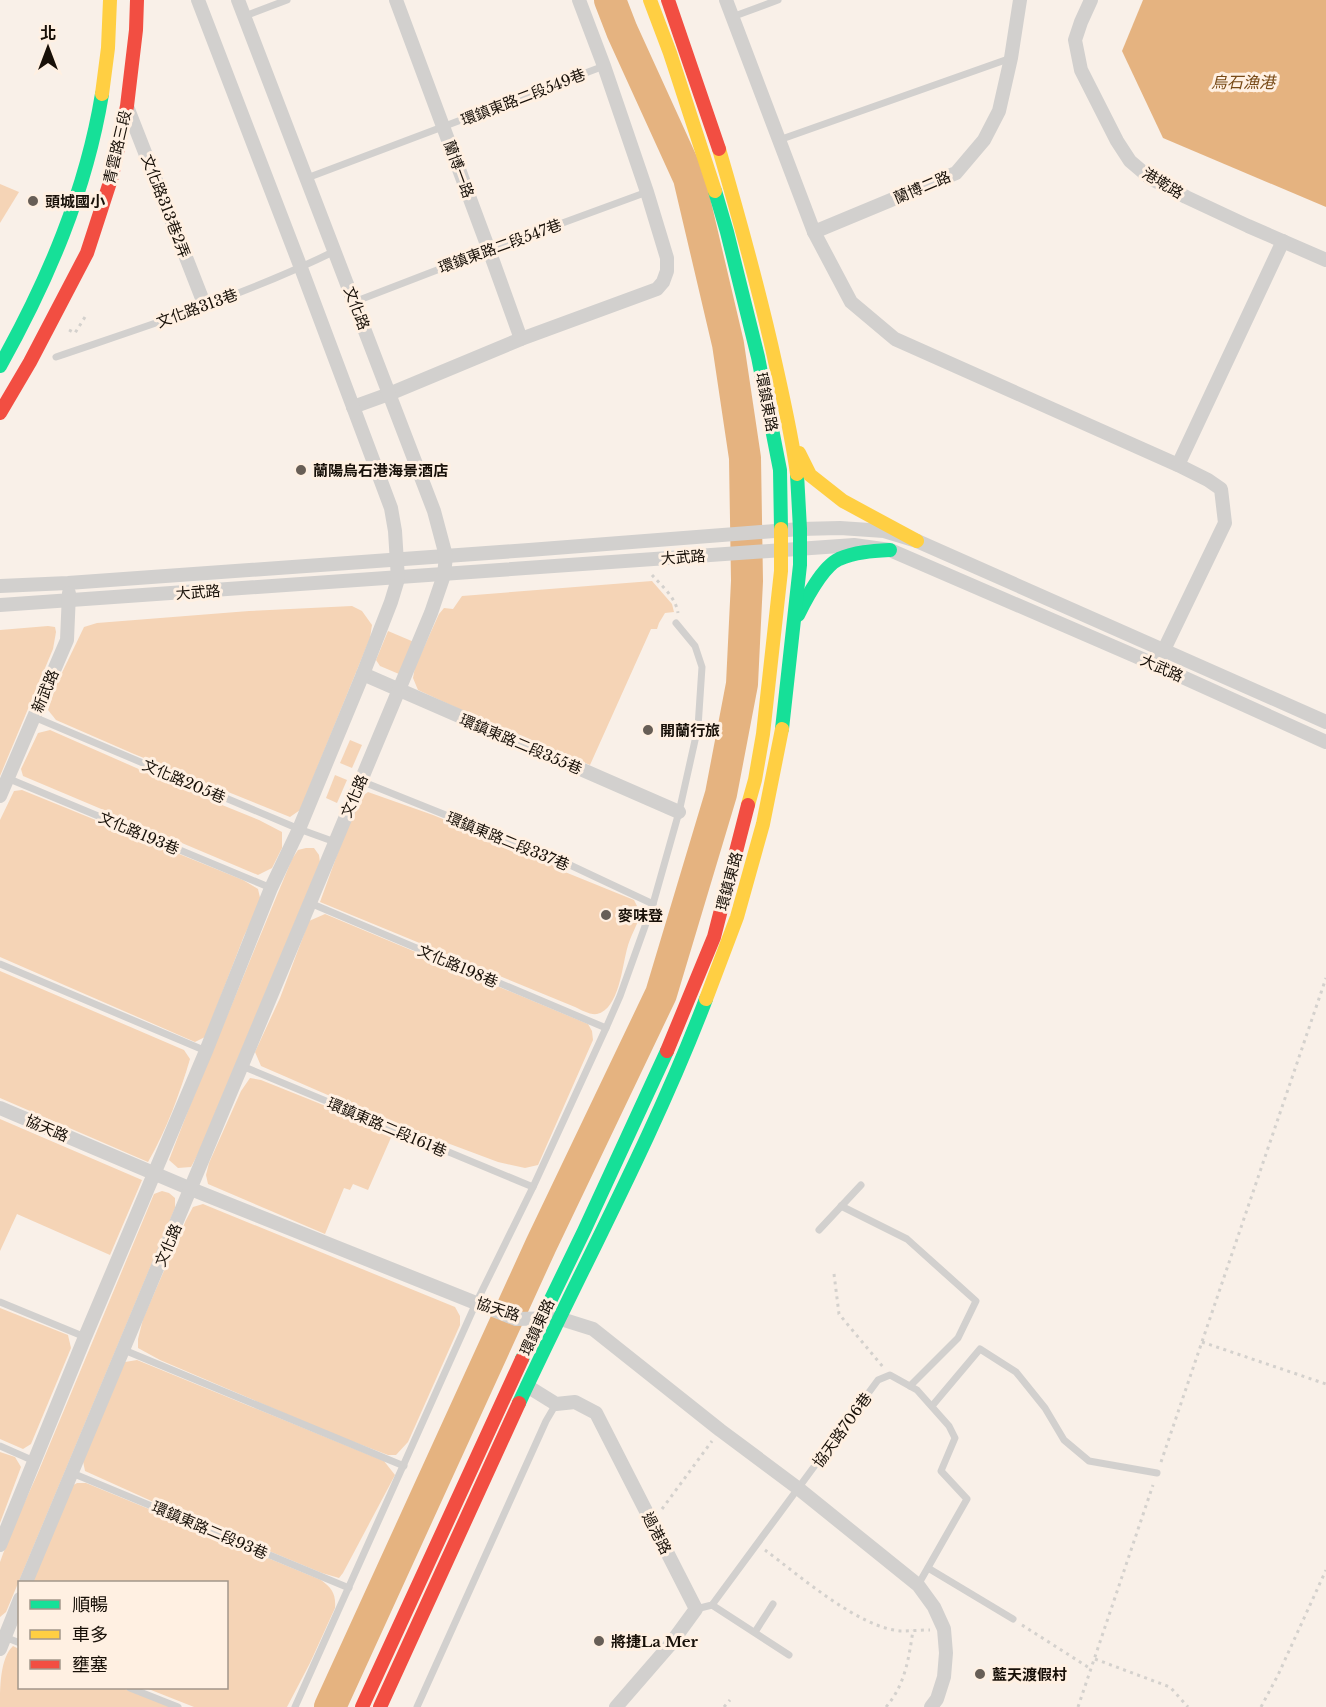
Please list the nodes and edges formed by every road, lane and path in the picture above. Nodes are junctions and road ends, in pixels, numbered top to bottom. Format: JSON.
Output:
{"nodes":[{"id":1,"x":110,"y":0,"type":"edge"},
{"id":2,"x":137,"y":0,"type":"edge"},
{"id":3,"x":198,"y":0,"type":"edge"},
{"id":4,"x":238,"y":0,"type":"edge"},
{"id":5,"x":287,"y":0,"type":"edge"},
{"id":6,"x":396,"y":0,"type":"edge"},
{"id":7,"x":579,"y":0,"type":"edge"},
{"id":8,"x":650,"y":0,"type":"edge"},
{"id":9,"x":668,"y":0,"type":"edge"},
{"id":10,"x":726,"y":0,"type":"edge"},
{"id":11,"x":778,"y":0,"type":"edge"},
{"id":12,"x":1020,"y":0,"type":"edge"},
{"id":13,"x":1091,"y":0,"type":"edge"},
{"id":14,"x":245,"y":16,"type":"junction"},
{"id":15,"x":732,"y":17,"type":"junction"},
{"id":16,"x":1011,"y":58,"type":"junction"},
{"id":17,"x":604,"y":66,"type":"junction"},
{"id":18,"x":127,"y":106,"type":"junction"},
{"id":19,"x":444,"y":127,"type":"junction"},
{"id":20,"x":780,"y":140,"type":"junction"},
{"id":21,"x":307,"y":178,"type":"junction"},
{"id":22,"x":647,"y":192,"type":"junction"},
{"id":23,"x":814,"y":232,"type":"junction"},
{"id":24,"x":1283,"y":242,"type":"junction"},
{"id":25,"x":489,"y":250,"type":"junction"},
{"id":26,"x":335,"y":251,"type":"junction"},
{"id":27,"x":1326,"y":260,"type":"edge"},
{"id":28,"x":301,"y":268,"type":"junction"},
{"id":29,"x":47,"y":277,"type":"junction"},
{"id":30,"x":66,"y":291,"type":"junction"},
{"id":31,"x":354,"y":302,"type":"junction"},
{"id":32,"x":205,"y":306,"type":"junction"},
{"id":33,"x":85,"y":317,"type":"dead end"},
{"id":34,"x":75,"y":333,"type":"dead end"},
{"id":35,"x":521,"y":339,"type":"junction"},
{"id":36,"x":56,"y":357,"type":"dead end"},
{"id":37,"x":0,"y":366,"type":"edge"},
{"id":38,"x":389,"y":394,"type":"junction"},
{"id":39,"x":353,"y":407,"type":"junction"},
{"id":40,"x":0,"y":413,"type":"edge"},
{"id":41,"x":793,"y":442,"type":"junction"},
{"id":42,"x":1178,"y":465,"type":"junction"},
{"id":43,"x":800,"y":529,"type":"junction"},
{"id":44,"x":781,"y":530,"type":"junction"},
{"id":45,"x":916,"y":541,"type":"junction"},
{"id":46,"x":800,"y":549,"type":"junction"},
{"id":47,"x":781,"y":550,"type":"junction"},
{"id":48,"x":890,"y":550,"type":"junction"},
{"id":49,"x":446,"y":556,"type":"junction"},
{"id":50,"x":397,"y":560,"type":"junction"},
{"id":51,"x":638,"y":561,"type":"junction"},
{"id":52,"x":444,"y":574,"type":"junction"},
{"id":53,"x":398,"y":579,"type":"junction"},
{"id":54,"x":69,"y":583,"type":"junction"},
{"id":55,"x":0,"y":586,"type":"edge"},
{"id":56,"x":70,"y":600,"type":"junction"},
{"id":57,"x":0,"y":605,"type":"edge"},
{"id":58,"x":676,"y":623,"type":"joint"},
{"id":59,"x":793,"y":625,"type":"junction"},
{"id":60,"x":1164,"y":652,"type":"junction"},
{"id":61,"x":1156,"y":665,"type":"junction"},
{"id":62,"x":363,"y":674,"type":"junction"},
{"id":63,"x":399,"y":691,"type":"junction"},
{"id":64,"x":34,"y":717,"type":"junction"},
{"id":65,"x":1326,"y":722,"type":"edge"},
{"id":66,"x":1326,"y":742,"type":"edge"},
{"id":67,"x":7,"y":778,"type":"junction"},
{"id":68,"x":361,"y":781,"type":"junction"},
{"id":69,"x":0,"y":796,"type":"edge"},
{"id":70,"x":679,"y":812,"type":"junction"},
{"id":71,"x":299,"y":829,"type":"junction"},
{"id":72,"x":335,"y":842,"type":"junction"},
{"id":73,"x":271,"y":888,"type":"junction"},
{"id":74,"x":310,"y":903,"type":"junction"},
{"id":75,"x":653,"y":904,"type":"junction"},
{"id":76,"x":0,"y":964,"type":"edge"},
{"id":77,"x":1326,"y":978,"type":"edge"},
{"id":78,"x":606,"y":1028,"type":"junction"},
{"id":79,"x":206,"y":1051,"type":"junction"},
{"id":80,"x":242,"y":1066,"type":"junction"},
{"id":81,"x":0,"y":1108,"type":"edge"},
{"id":82,"x":155,"y":1173,"type":"junction"},
{"id":83,"x":861,"y":1185,"type":"dead end"},
{"id":84,"x":533,"y":1187,"type":"junction"},
{"id":85,"x":191,"y":1189,"type":"junction"},
{"id":86,"x":841,"y":1206,"type":"junction"},
{"id":87,"x":819,"y":1230,"type":"dead end"},
{"id":88,"x":834,"y":1274,"type":"dead end"},
{"id":89,"x":0,"y":1302,"type":"edge"},
{"id":90,"x":482,"y":1306,"type":"junction"},
{"id":91,"x":558,"y":1318,"type":"junction"},
{"id":92,"x":540,"y":1319,"type":"junction"},
{"id":93,"x":85,"y":1337,"type":"junction"},
{"id":94,"x":1202,"y":1342,"type":"junction"},
{"id":95,"x":124,"y":1350,"type":"junction"},
{"id":96,"x":890,"y":1375,"type":"junction"},
{"id":97,"x":1326,"y":1384,"type":"edge"},
{"id":98,"x":527,"y":1386,"type":"junction"},
{"id":99,"x":910,"y":1386,"type":"junction"},
{"id":100,"x":556,"y":1404,"type":"junction"},
{"id":101,"x":932,"y":1406,"type":"junction"},
{"id":102,"x":720,"y":1430,"type":"junction"},
{"id":103,"x":0,"y":1446,"type":"edge"},
{"id":104,"x":34,"y":1461,"type":"junction"},
{"id":105,"x":404,"y":1466,"type":"junction"},
{"id":106,"x":72,"y":1473,"type":"junction"},
{"id":107,"x":1157,"y":1473,"type":"junction"},
{"id":108,"x":799,"y":1489,"type":"junction"},
{"id":109,"x":662,"y":1509,"type":"dead end"},
{"id":110,"x":756,"y":1544,"type":"junction"},
{"id":111,"x":0,"y":1545,"type":"edge"},
{"id":112,"x":928,"y":1568,"type":"junction"},
{"id":113,"x":1326,"y":1570,"type":"edge"},
{"id":114,"x":26,"y":1581,"type":"edge"},
{"id":115,"x":918,"y":1585,"type":"junction"},
{"id":116,"x":349,"y":1588,"type":"junction"},
{"id":117,"x":18,"y":1603,"type":"edge"},
{"id":118,"x":773,"y":1604,"type":"dead end"},
{"id":119,"x":712,"y":1605,"type":"junction"},
{"id":120,"x":696,"y":1610,"type":"junction"},
{"id":121,"x":1013,"y":1619,"type":"joint"},
{"id":122,"x":944,"y":1629,"type":"junction"},
{"id":123,"x":914,"y":1630,"type":"junction"},
{"id":124,"x":755,"y":1632,"type":"junction"},
{"id":125,"x":1,"y":1640,"type":"edge"},
{"id":126,"x":18,"y":1643,"type":"edge"},
{"id":127,"x":789,"y":1655,"type":"dead end"},
{"id":128,"x":1095,"y":1659,"type":"junction"},
{"id":129,"x":1091,"y":1668,"type":"junction"},
{"id":130,"x":133,"y":1689,"type":"edge"},
{"id":131,"x":730,"y":1700,"type":"dead end"},
{"id":132,"x":178,"y":1707,"type":"edge"},
{"id":133,"x":295,"y":1707,"type":"edge"},
{"id":134,"x":362,"y":1707,"type":"edge"},
{"id":135,"x":380,"y":1707,"type":"edge"},
{"id":136,"x":417,"y":1707,"type":"edge"},
{"id":137,"x":616,"y":1707,"type":"edge"},
{"id":138,"x":724,"y":1707,"type":"edge"},
{"id":139,"x":886,"y":1707,"type":"edge"},
{"id":140,"x":930,"y":1707,"type":"edge"},
{"id":141,"x":1078,"y":1707,"type":"edge"},
{"id":142,"x":1188,"y":1707,"type":"edge"},
{"id":143,"x":1262,"y":1707,"type":"edge"}],
"edges":[{"from":1,"to":29,"type":"street","name":"青雲路三段"},
{"from":2,"to":18,"type":"street","name":"青雲路三段"},
{"from":3,"to":28,"type":"street"},
{"from":4,"to":14,"type":"street","name":"文化路"},
{"from":5,"to":14,"type":"lane"},
{"from":6,"to":19,"type":"street","name":"蘭博一路"},
{"from":7,"to":17,"type":"street"},
{"from":8,"to":44,"type":"street","name":"環鎮東路"},
{"from":9,"to":41,"type":"street","name":"環鎮東路"},
{"from":10,"to":15,"type":"street"},
{"from":11,"to":15,"type":"lane"},
{"from":12,"to":16,"type":"street","name":"蘭博二路"},
{"from":13,"to":24,"type":"street","name":"港墘路"},
{"from":14,"to":21,"type":"street","name":"文化路"},
{"from":15,"to":20,"type":"street"},
{"from":16,"to":20,"type":"lane"},
{"from":16,"to":23,"type":"street","name":"蘭博二路"},
{"from":17,"to":19,"type":"lane","name":"環鎮東路二段549巷"},
{"from":17,"to":22,"type":"street"},
{"from":18,"to":30,"type":"street","name":"青雲路三段"},
{"from":18,"to":32,"type":"street","name":"文化路313巷2弄"},
{"from":19,"to":21,"type":"lane","name":"環鎮東路二段549巷"},
{"from":19,"to":25,"type":"street","name":"蘭博一路"},
{"from":20,"to":23,"type":"street"},
{"from":21,"to":26,"type":"street","name":"文化路"},
{"from":22,"to":25,"type":"lane","name":"環鎮東路二段547巷"},
{"from":22,"to":35,"type":"street"},
{"from":23,"to":42,"type":"street"},
{"from":24,"to":27,"type":"street","name":"港墘路"},
{"from":24,"to":42,"type":"street"},
{"from":25,"to":31,"type":"lane","name":"環鎮東路二段547巷"},
{"from":25,"to":35,"type":"street","name":"蘭博一路"},
{"from":26,"to":28,"type":"lane","name":"文化路313巷"},
{"from":26,"to":31,"type":"street","name":"文化路"},
{"from":28,"to":32,"type":"lane","name":"文化路313巷"},
{"from":28,"to":39,"type":"street"},
{"from":29,"to":30,"type":"street"},
{"from":29,"to":37,"type":"street","name":"青雲路三段"},
{"from":30,"to":40,"type":"street","name":"青雲路三段"},
{"from":31,"to":38,"type":"street","name":"文化路"},
{"from":32,"to":36,"type":"lane","name":"文化路313巷"},
{"from":33,"to":34,"type":"path"},
{"from":35,"to":38,"type":"street"},
{"from":38,"to":39,"type":"street"},
{"from":38,"to":49,"type":"street","name":"文化路"},
{"from":39,"to":50,"type":"street"},
{"from":41,"to":43,"type":"street","name":"環鎮東路"},
{"from":41,"to":45,"type":"street"},
{"from":42,"to":60,"type":"street"},
{"from":43,"to":44,"type":"street","name":"大武路"},
{"from":43,"to":45,"type":"street","name":"大武路"},
{"from":43,"to":46,"type":"street","name":"環鎮東路"},
{"from":44,"to":47,"type":"street","name":"環鎮東路"},
{"from":44,"to":49,"type":"street","name":"大武路"},
{"from":45,"to":60,"type":"street","name":"大武路"},
{"from":46,"to":47,"type":"street","name":"大武路"},
{"from":46,"to":48,"type":"street","name":"大武路"},
{"from":46,"to":59,"type":"street","name":"環鎮東路"},
{"from":47,"to":51,"type":"street","name":"大武路"},
{"from":47,"to":92,"type":"street","name":"環鎮東路"},
{"from":48,"to":59,"type":"street"},
{"from":48,"to":61,"type":"street","name":"大武路"},
{"from":49,"to":50,"type":"street","name":"大武路"},
{"from":49,"to":52,"type":"street","name":"文化路"},
{"from":50,"to":53,"type":"street"},
{"from":50,"to":54,"type":"street","name":"大武路"},
{"from":51,"to":52,"type":"street","name":"大武路"},
{"from":51,"to":58,"type":"path"},
{"from":52,"to":53,"type":"street","name":"大武路"},
{"from":52,"to":63,"type":"street","name":"文化路"},
{"from":53,"to":56,"type":"street","name":"大武路"},
{"from":53,"to":62,"type":"street"},
{"from":54,"to":55,"type":"street","name":"大武路"},
{"from":54,"to":56,"type":"street","name":"新武路"},
{"from":56,"to":57,"type":"street","name":"大武路"},
{"from":56,"to":64,"type":"street","name":"新武路"},
{"from":58,"to":70,"type":"lane"},
{"from":59,"to":91,"type":"street","name":"環鎮東路"},
{"from":60,"to":61,"type":"street"},
{"from":60,"to":65,"type":"street","name":"大武路"},
{"from":61,"to":66,"type":"street","name":"大武路"},
{"from":62,"to":63,"type":"street","name":"環鎮東路二段355巷"},
{"from":62,"to":71,"type":"street"},
{"from":63,"to":68,"type":"street","name":"文化路"},
{"from":63,"to":70,"type":"street","name":"環鎮東路二段355巷"},
{"from":64,"to":67,"type":"street","name":"新武路"},
{"from":64,"to":71,"type":"lane","name":"文化路205巷"},
{"from":67,"to":69,"type":"street","name":"新武路"},
{"from":67,"to":73,"type":"lane","name":"文化路193巷"},
{"from":68,"to":72,"type":"street","name":"文化路"},
{"from":68,"to":75,"type":"lane","name":"環鎮東路二段337巷"},
{"from":70,"to":75,"type":"lane"},
{"from":71,"to":72,"type":"lane","name":"文化路205巷"},
{"from":71,"to":73,"type":"street"},
{"from":72,"to":74,"type":"street","name":"文化路"},
{"from":73,"to":79,"type":"street"},
{"from":74,"to":78,"type":"lane","name":"文化路198巷"},
{"from":74,"to":80,"type":"street","name":"文化路"},
{"from":75,"to":78,"type":"lane"},
{"from":76,"to":79,"type":"lane"},
{"from":77,"to":94,"type":"path"},
{"from":78,"to":84,"type":"lane"},
{"from":79,"to":82,"type":"street"},
{"from":80,"to":84,"type":"lane","name":"環鎮東路二段161巷"},
{"from":80,"to":85,"type":"street","name":"文化路"},
{"from":81,"to":82,"type":"street","name":"協天路"},
{"from":82,"to":85,"type":"street","name":"協天路"},
{"from":82,"to":93,"type":"street"},
{"from":83,"to":86,"type":"lane"},
{"from":84,"to":90,"type":"lane"},
{"from":85,"to":90,"type":"street","name":"協天路"},
{"from":85,"to":95,"type":"street","name":"文化路"},
{"from":86,"to":87,"type":"lane"},
{"from":86,"to":99,"type":"lane"},
{"from":88,"to":96,"type":"path"},
{"from":89,"to":93,"type":"lane"},
{"from":90,"to":92,"type":"street","name":"協天路"},
{"from":90,"to":105,"type":"lane"},
{"from":91,"to":92,"type":"street","name":"協天路"},
{"from":91,"to":98,"type":"street","name":"環鎮東路"},
{"from":91,"to":102,"type":"street","name":"協天路"},
{"from":92,"to":134,"type":"street","name":"環鎮東路"},
{"from":93,"to":104,"type":"street"},
{"from":94,"to":97,"type":"path"},
{"from":94,"to":107,"type":"path"},
{"from":95,"to":105,"type":"lane"},
{"from":95,"to":106,"type":"street","name":"文化路"},
{"from":96,"to":99,"type":"lane"},
{"from":96,"to":108,"type":"lane","name":"協天路706巷"},
{"from":98,"to":100,"type":"street","name":"過港路"},
{"from":98,"to":135,"type":"street","name":"環鎮東路"},
{"from":99,"to":101,"type":"lane"},
{"from":100,"to":120,"type":"street","name":"過港路"},
{"from":100,"to":136,"type":"lane"},
{"from":101,"to":107,"type":"lane"},
{"from":101,"to":112,"type":"lane"},
{"from":102,"to":108,"type":"street","name":"協天路"},
{"from":102,"to":109,"type":"path"},
{"from":103,"to":104,"type":"lane"},
{"from":104,"to":111,"type":"street"},
{"from":105,"to":116,"type":"lane"},
{"from":106,"to":114,"type":"street","name":"文化路"},
{"from":106,"to":116,"type":"lane","name":"環鎮東路二段93巷"},
{"from":107,"to":128,"type":"path"},
{"from":108,"to":110,"type":"lane","name":"協天路706巷"},
{"from":108,"to":115,"type":"street","name":"協天路"},
{"from":110,"to":119,"type":"lane","name":"協天路706巷"},
{"from":110,"to":123,"type":"path"},
{"from":112,"to":115,"type":"lane"},
{"from":112,"to":121,"type":"lane"},
{"from":113,"to":143,"type":"path"},
{"from":115,"to":122,"type":"street","name":"協天路"},
{"from":116,"to":133,"type":"lane"},
{"from":117,"to":125,"type":"street"},
{"from":118,"to":124,"type":"lane"},
{"from":119,"to":120,"type":"lane"},
{"from":119,"to":124,"type":"lane"},
{"from":120,"to":137,"type":"street"},
{"from":121,"to":129,"type":"path"},
{"from":122,"to":123,"type":"path"},
{"from":122,"to":140,"type":"street","name":"協天路"},
{"from":123,"to":139,"type":"path"},
{"from":124,"to":127,"type":"lane"},
{"from":125,"to":126,"type":"lane"},
{"from":128,"to":129,"type":"path"},
{"from":128,"to":142,"type":"path"},
{"from":129,"to":141,"type":"path"},
{"from":130,"to":132,"type":"lane"},
{"from":131,"to":138,"type":"path"}]}
